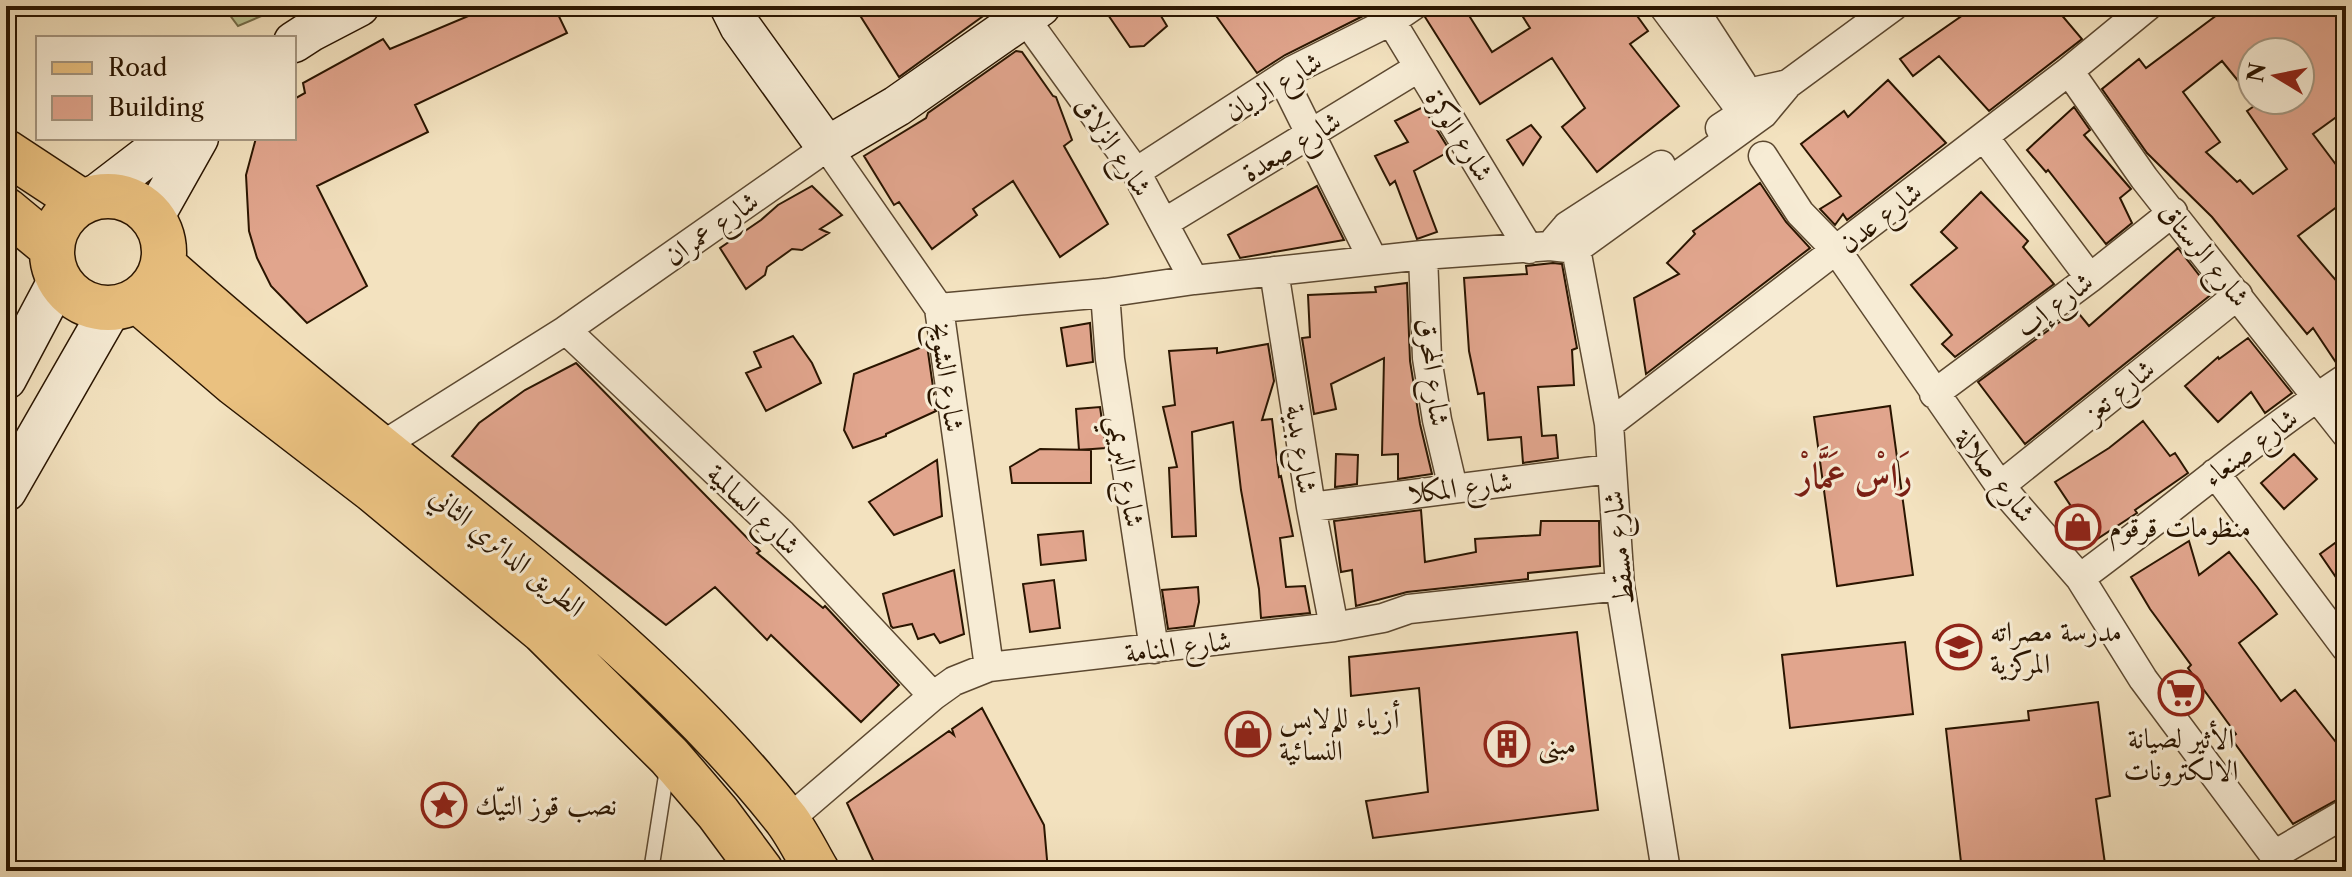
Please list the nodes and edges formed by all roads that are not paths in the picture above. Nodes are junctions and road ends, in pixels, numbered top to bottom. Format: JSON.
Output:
{"nodes":[{"id":1,"x":359,"y":6,"type":"edge"},
{"id":2,"x":730,"y":6,"type":"edge"},
{"id":3,"x":1663,"y":6,"type":"edge"},
{"id":4,"x":1692,"y":6,"type":"edge"},
{"id":5,"x":1894,"y":6,"type":"edge"},
{"id":6,"x":2148,"y":6,"type":"edge"},
{"id":7,"x":1032,"y":12,"type":"edge"},
{"id":8,"x":1402,"y":14,"type":"edge"},
{"id":9,"x":296,"y":41,"type":"edge"},
{"id":10,"x":1418,"y":68,"type":"junction"},
{"id":11,"x":2069,"y":71,"type":"junction"},
{"id":12,"x":1282,"y":77,"type":"junction"},
{"id":13,"x":1751,"y":107,"type":"junction"},
{"id":14,"x":1313,"y":134,"type":"junction"},
{"id":15,"x":1984,"y":137,"type":"junction"},
{"id":16,"x":1728,"y":139,"type":"junction"},
{"id":17,"x":168,"y":140,"type":"edge"},
{"id":18,"x":197,"y":140,"type":"edge"},
{"id":19,"x":827,"y":147,"type":"junction"},
{"id":20,"x":6,"y":152,"type":"edge"},
{"id":21,"x":1763,"y":156,"type":"junction"},
{"id":22,"x":1136,"y":172,"type":"junction"},
{"id":23,"x":88,"y":199,"type":"junction"},
{"id":24,"x":6,"y":210,"type":"edge"},
{"id":25,"x":2173,"y":212,"type":"junction"},
{"id":26,"x":153,"y":218,"type":"junction"},
{"id":27,"x":1164,"y":223,"type":"junction"},
{"id":28,"x":1555,"y":242,"type":"junction"},
{"id":29,"x":1837,"y":251,"type":"junction"},
{"id":30,"x":1423,"y":255,"type":"junction"},
{"id":31,"x":1373,"y":260,"type":"junction"},
{"id":32,"x":55,"y":264,"type":"junction"},
{"id":33,"x":163,"y":265,"type":"junction"},
{"id":34,"x":1274,"y":271,"type":"junction"},
{"id":35,"x":2090,"y":278,"type":"junction"},
{"id":36,"x":1194,"y":280,"type":"junction"},
{"id":37,"x":1105,"y":293,"type":"junction"},
{"id":38,"x":2238,"y":295,"type":"junction"},
{"id":39,"x":124,"y":304,"type":"junction"},
{"id":40,"x":939,"y":308,"type":"junction"},
{"id":41,"x":566,"y":330,"type":"junction"},
{"id":42,"x":2346,"y":378,"type":"edge"},
{"id":43,"x":6,"y":379,"type":"edge"},
{"id":44,"x":1934,"y":394,"type":"junction"},
{"id":45,"x":2318,"y":396,"type":"junction"},
{"id":46,"x":1609,"y":424,"type":"junction"},
{"id":47,"x":2346,"y":434,"type":"edge"},
{"id":48,"x":380,"y":447,"type":"junction"},
{"id":49,"x":1610,"y":469,"type":"junction"},
{"id":50,"x":2215,"y":473,"type":"junction"},
{"id":51,"x":2000,"y":486,"type":"junction"},
{"id":52,"x":1453,"y":488,"type":"junction"},
{"id":53,"x":6,"y":491,"type":"edge"},
{"id":54,"x":1311,"y":507,"type":"junction"},
{"id":55,"x":2080,"y":578,"type":"junction"},
{"id":56,"x":1620,"y":586,"type":"junction"},
{"id":57,"x":1334,"y":627,"type":"junction"},
{"id":58,"x":2346,"y":648,"type":"edge"},
{"id":59,"x":1154,"y":649,"type":"junction"},
{"id":60,"x":989,"y":667,"type":"junction"},
{"id":61,"x":933,"y":696,"type":"junction"},
{"id":62,"x":669,"y":756,"type":"junction"},
{"id":63,"x":2346,"y":813,"type":"edge"},
{"id":64,"x":787,"y":821,"type":"junction"},
{"id":65,"x":2280,"y":863,"type":"edge"},
{"id":66,"x":651,"y":871,"type":"edge"},
{"id":67,"x":761,"y":871,"type":"edge"},
{"id":68,"x":817,"y":871,"type":"edge"},
{"id":69,"x":1666,"y":871,"type":"edge"}],
"edges":[{"from":1,"to":9,"type":"main road"},
{"from":2,"to":19,"type":"main road","name":"شارع الشويخ"},
{"from":3,"to":13,"type":"street"},
{"from":4,"to":13,"type":"street"},
{"from":5,"to":13,"type":"street"},
{"from":6,"to":11,"type":"street","name":"شارع عدن"},
{"from":7,"to":19,"type":"main road","name":"شارع عمران"},
{"from":7,"to":22,"type":"street","name":"شارع الزلاق"},
{"from":8,"to":10,"type":"street","name":"شارع الوكرة"},
{"from":8,"to":12,"type":"street","name":"شارع الريان"},
{"from":10,"to":14,"type":"street","name":"شارع صعدة"},
{"from":10,"to":28,"type":"street","name":"شارع الوكرة"},
{"from":11,"to":15,"type":"street","name":"شارع عدن"},
{"from":11,"to":25,"type":"street","name":"شارع الرستاق"},
{"from":12,"to":14,"type":"street"},
{"from":12,"to":22,"type":"street","name":"شارع الريان"},
{"from":13,"to":16,"type":"street"},
{"from":13,"to":21,"type":"street"},
{"from":13,"to":28,"type":"street"},
{"from":14,"to":27,"type":"street","name":"شارع صعدة"},
{"from":14,"to":31,"type":"street"},
{"from":15,"to":29,"type":"street","name":"شارع عدن"},
{"from":15,"to":35,"type":"street"},
{"from":16,"to":21,"type":"street"},
{"from":16,"to":28,"type":"street"},
{"from":17,"to":23,"type":"main road"},
{"from":18,"to":26,"type":"main road"},
{"from":19,"to":40,"type":"street","name":"شارع الشويخ"},
{"from":19,"to":41,"type":"street","name":"شارع عمران"},
{"from":20,"to":23,"type":"main road"},
{"from":21,"to":29,"type":"street","name":"شارع صلالة"},
{"from":22,"to":27,"type":"street","name":"شارع الزلاق"},
{"from":23,"to":26,"type":"main road"},
{"from":23,"to":32,"type":"main road"},
{"from":24,"to":32,"type":"main road"},
{"from":25,"to":35,"type":"street","name":"شارع إب"},
{"from":25,"to":38,"type":"street","name":"شارع الرستاق"},
{"from":26,"to":33,"type":"main road"},
{"from":27,"to":36,"type":"street","name":"شارع الزلاق"},
{"from":28,"to":30,"type":"street"},
{"from":28,"to":46,"type":"street","name":"شارع مسقط"},
{"from":29,"to":44,"type":"street","name":"شارع صلالة"},
{"from":29,"to":46,"type":"street","name":"شارع عدن"},
{"from":30,"to":31,"type":"street"},
{"from":30,"to":52,"type":"street","name":"شارع المحرق"},
{"from":31,"to":34,"type":"street"},
{"from":32,"to":39,"type":"main road"},
{"from":32,"to":43,"type":"main road"},
{"from":33,"to":39,"type":"main road"},
{"from":33,"to":48,"type":"main road","name":"الطريق الدائري الثاني"},
{"from":34,"to":36,"type":"street"},
{"from":34,"to":54,"type":"street","name":"شارع بدية"},
{"from":35,"to":44,"type":"street","name":"شارع إب"},
{"from":36,"to":37,"type":"street"},
{"from":37,"to":40,"type":"street"},
{"from":37,"to":59,"type":"street","name":"شارع البريمي"},
{"from":38,"to":45,"type":"street","name":"شارع الرستاق"},
{"from":38,"to":51,"type":"street","name":"شارع تعز"},
{"from":39,"to":53,"type":"main road"},
{"from":39,"to":62,"type":"main road","name":"الطريق الدائري الثاني"},
{"from":40,"to":60,"type":"street","name":"شارع الشويخ"},
{"from":41,"to":48,"type":"street","name":"شارع عمران"},
{"from":41,"to":61,"type":"street","name":"شارع السالمية"},
{"from":42,"to":45,"type":"street","name":"شارع صنعاء"},
{"from":44,"to":51,"type":"street","name":"شارع صلالة"},
{"from":45,"to":47,"type":"street","name":"شارع الرستاق"},
{"from":45,"to":50,"type":"street","name":"شارع صنعاء"},
{"from":46,"to":49,"type":"street","name":"شارع مسقط"},
{"from":48,"to":64,"type":"main road","name":"الطريق الدائري الثاني"},
{"from":49,"to":52,"type":"street","name":"شارع المكلا"},
{"from":49,"to":56,"type":"street","name":"شارع مسقط"},
{"from":50,"to":55,"type":"street","name":"شارع صنعاء"},
{"from":50,"to":58,"type":"street"},
{"from":51,"to":55,"type":"street","name":"شارع صلالة"},
{"from":52,"to":54,"type":"street","name":"شارع المكلا"},
{"from":54,"to":57,"type":"street","name":"شارع بدية"},
{"from":55,"to":65,"type":"street","name":"شارع صلالة"},
{"from":56,"to":57,"type":"street","name":"شارع المنامة"},
{"from":56,"to":69,"type":"street","name":"شارع مسقط"},
{"from":57,"to":59,"type":"street","name":"شارع المنامة"},
{"from":59,"to":60,"type":"street","name":"شارع المنامة"},
{"from":60,"to":61,"type":"street","name":"شارع المنامة"},
{"from":61,"to":64,"type":"street","name":"شارع المنامة"},
{"from":62,"to":66,"type":"lane"},
{"from":62,"to":67,"type":"main road","name":"الطريق الدائري الثاني"},
{"from":63,"to":65,"type":"street"},
{"from":64,"to":68,"type":"main road","name":"الطريق الدائري الثاني"}]}
